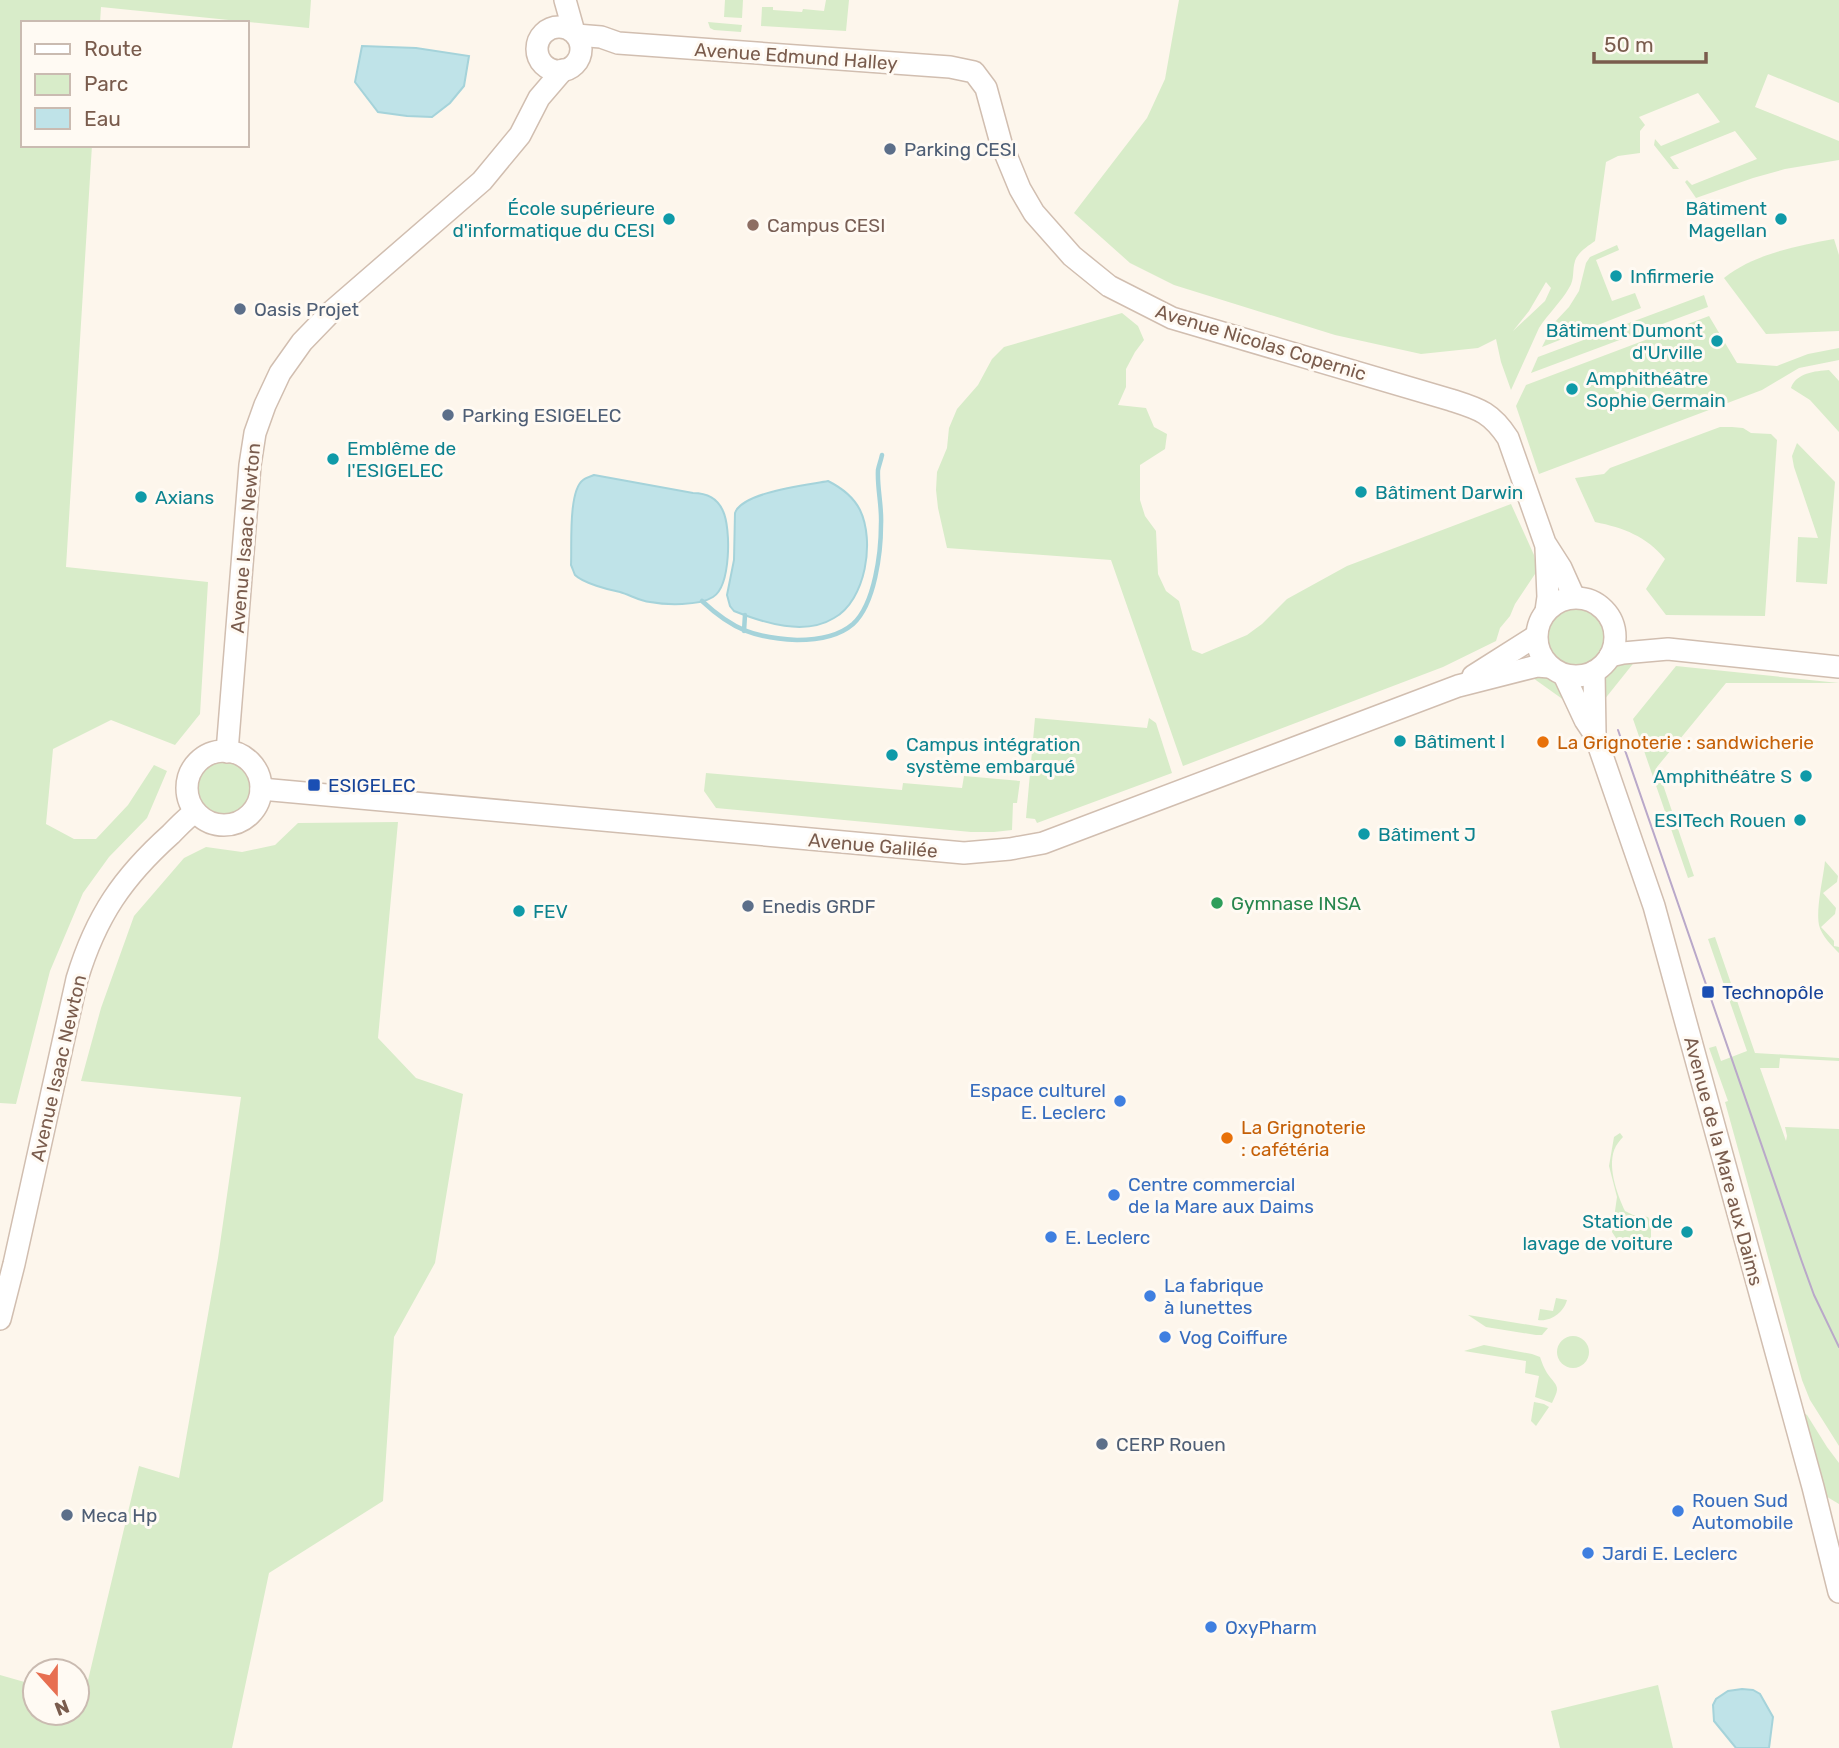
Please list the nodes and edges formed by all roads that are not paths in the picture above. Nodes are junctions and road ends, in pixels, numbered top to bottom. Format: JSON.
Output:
{"nodes":[{"id":1,"x":559,"y":0,"type":"edge"},
{"id":2,"x":565,"y":0,"type":"edge"},
{"id":3,"x":548,"y":30,"type":"junction"},
{"id":4,"x":575,"y":34,"type":"junction"},
{"id":5,"x":618,"y":43,"type":"junction"},
{"id":6,"x":541,"y":60,"type":"junction"},
{"id":7,"x":570,"y":65,"type":"junction"},
{"id":8,"x":974,"y":72,"type":"joint"},
{"id":9,"x":539,"y":98,"type":"junction"},
{"id":10,"x":1545,"y":543,"type":"junction"},
{"id":11,"x":1574,"y":597,"type":"junction"},
{"id":12,"x":1546,"y":611,"type":"junction"},
{"id":13,"x":1614,"y":629,"type":"junction"},
{"id":14,"x":1536,"y":636,"type":"junction"},
{"id":15,"x":1668,"y":649,"type":"junction"},
{"id":16,"x":1611,"y":656,"type":"junction"},
{"id":17,"x":1839,"y":667,"type":"edge"},
{"id":18,"x":1557,"y":671,"type":"junction"},
{"id":19,"x":1594,"y":672,"type":"junction"},
{"id":20,"x":1458,"y":685,"type":"junction"},
{"id":21,"x":1595,"y":735,"type":"junction"},
{"id":22,"x":227,"y":752,"type":"junction"},
{"id":23,"x":261,"y":789,"type":"junction"},
{"id":24,"x":195,"y":811,"type":"junction"},
{"id":25,"x":0,"y":1319,"type":"edge"},
{"id":26,"x":1839,"y":1592,"type":"edge"}],
"edges":[{"from":1,"to":3,"type":"street"},
{"from":2,"to":4,"type":"street"},
{"from":3,"to":4,"type":"street"},
{"from":3,"to":6,"type":"street"},
{"from":4,"to":5,"type":"street","name":"Avenue Edmund Halley"},
{"from":4,"to":7,"type":"street"},
{"from":5,"to":7,"type":"street","name":"Avenue Edmund Halley"},
{"from":5,"to":8,"type":"street","name":"Avenue Edmund Halley"},
{"from":6,"to":7,"type":"street"},
{"from":6,"to":9,"type":"street","name":"Avenue Isaac Newton"},
{"from":7,"to":9,"type":"street","name":"Avenue Isaac Newton"},
{"from":8,"to":10,"type":"street","name":"Avenue Nicolas Copernic"},
{"from":9,"to":22,"type":"street","name":"Avenue Isaac Newton"},
{"from":10,"to":11,"type":"street","name":"Avenue Nicolas Copernic"},
{"from":10,"to":12,"type":"street","name":"Avenue Nicolas Copernic"},
{"from":11,"to":12,"type":"street"},
{"from":11,"to":13,"type":"street"},
{"from":12,"to":14,"type":"street"},
{"from":13,"to":15,"type":"street"},
{"from":13,"to":16,"type":"street"},
{"from":14,"to":18,"type":"street"},
{"from":14,"to":20,"type":"street","name":"Avenue Galilée"},
{"from":15,"to":16,"type":"street"},
{"from":15,"to":17,"type":"street"},
{"from":16,"to":19,"type":"street"},
{"from":18,"to":19,"type":"street"},
{"from":18,"to":20,"type":"street","name":"Avenue Galilée"},
{"from":18,"to":21,"type":"street","name":"Avenue de la Mare aux Daims"},
{"from":19,"to":21,"type":"street","name":"Avenue de la Mare aux Daims"},
{"from":20,"to":23,"type":"street","name":"Avenue Galilée"},
{"from":21,"to":26,"type":"street","name":"Avenue de la Mare aux Daims"},
{"from":22,"to":23,"type":"street"},
{"from":22,"to":24,"type":"street"},
{"from":23,"to":24,"type":"street"},
{"from":24,"to":25,"type":"street","name":"Avenue Isaac Newton"}]}
